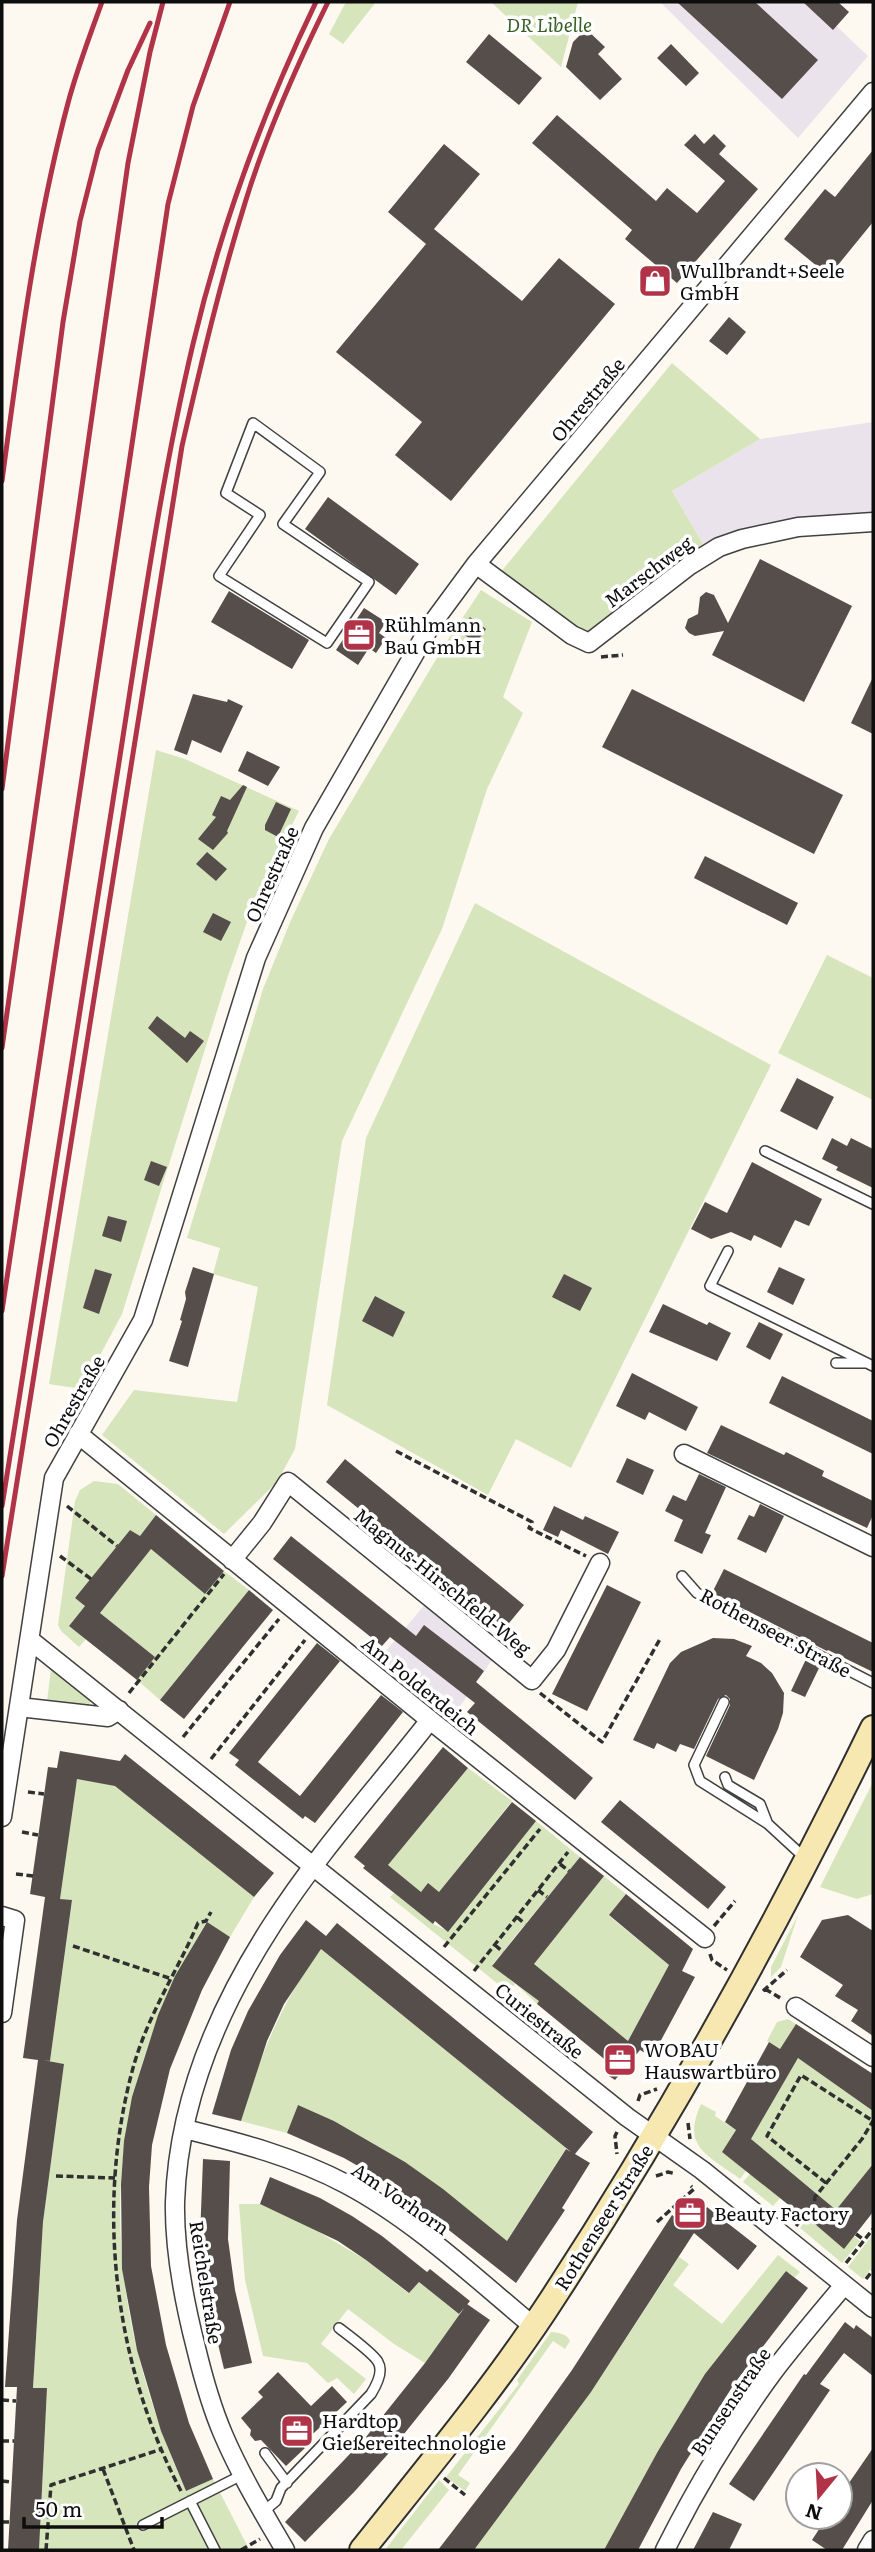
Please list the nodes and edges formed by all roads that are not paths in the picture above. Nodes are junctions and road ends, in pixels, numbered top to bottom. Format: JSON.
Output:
{"nodes":[{"id":1,"x":873,"y":92,"type":"edge"},
{"id":2,"x":873,"y":522,"type":"edge"},
{"id":3,"x":476,"y":564,"type":"junction"},
{"id":4,"x":327,"y":643,"type":"joint"},
{"id":5,"x":765,"y":1151,"type":"dead end"},
{"id":6,"x":873,"y":1204,"type":"edge"},
{"id":7,"x":728,"y":1251,"type":"dead end"},
{"id":8,"x":836,"y":1363,"type":"dead end"},
{"id":9,"x":870,"y":1364,"type":"edge"},
{"id":10,"x":78,"y":1434,"type":"junction"},
{"id":11,"x":684,"y":1454,"type":"dead end"},
{"id":12,"x":873,"y":1547,"type":"edge"},
{"id":13,"x":233,"y":1560,"type":"junction"},
{"id":14,"x":600,"y":1563,"type":"road end"},
{"id":15,"x":682,"y":1576,"type":"dead end"},
{"id":16,"x":30,"y":1640,"type":"junction"},
{"id":17,"x":873,"y":1683,"type":"edge"},
{"id":18,"x":724,"y":1702,"type":"dead end"},
{"id":19,"x":19,"y":1707,"type":"junction"},
{"id":20,"x":118,"y":1710,"type":"junction"},
{"id":21,"x":430,"y":1720,"type":"junction"},
{"id":22,"x":873,"y":1728,"type":"edge"},
{"id":23,"x":725,"y":1777,"type":"dead end"},
{"id":24,"x":2,"y":1817,"type":"edge"},
{"id":25,"x":768,"y":1824,"type":"junction"},
{"id":26,"x":808,"y":1861,"type":"junction"},
{"id":27,"x":314,"y":1867,"type":"junction"},
{"id":28,"x":2,"y":1916,"type":"edge"},
{"id":29,"x":705,"y":1937,"type":"road end"},
{"id":30,"x":796,"y":2007,"type":"dead end"},
{"id":31,"x":2,"y":2013,"type":"edge"},
{"id":32,"x":873,"y":2057,"type":"edge"},
{"id":33,"x":185,"y":2129,"type":"junction"},
{"id":34,"x":654,"y":2137,"type":"junction"},
{"id":35,"x":843,"y":2276,"type":"junction"},
{"id":36,"x":873,"y":2308,"type":"edge"},
{"id":37,"x":533,"y":2326,"type":"junction"},
{"id":38,"x":339,"y":2328,"type":"dead end"},
{"id":39,"x":265,"y":2453,"type":"dead end"},
{"id":40,"x":242,"y":2474,"type":"junction"},
{"id":41,"x":286,"y":2483,"type":"junction"},
{"id":42,"x":189,"y":2502,"type":"junction"},
{"id":43,"x":263,"y":2512,"type":"junction"},
{"id":44,"x":143,"y":2525,"type":"dead end"},
{"id":45,"x":873,"y":2540,"type":"edge"},
{"id":46,"x":215,"y":2550,"type":"edge"},
{"id":47,"x":285,"y":2550,"type":"edge"},
{"id":48,"x":362,"y":2550,"type":"edge"},
{"id":49,"x":665,"y":2550,"type":"edge"},
{"id":50,"x":867,"y":2550,"type":"edge"}],
"edges":[{"from":1,"to":3,"type":"street","name":"Ohrestraße"},
{"from":2,"to":3,"type":"street","name":"Marschweg"},
{"from":3,"to":10,"type":"street","name":"Ohrestraße"},
{"from":4,"to":4,"type":"lane"},
{"from":5,"to":6,"type":"lane"},
{"from":7,"to":9,"type":"lane"},
{"from":8,"to":9,"type":"lane"},
{"from":10,"to":13,"type":"street","name":"Am Polderdeich"},
{"from":10,"to":16,"type":"street","name":"Ohrestraße"},
{"from":11,"to":12,"type":"street"},
{"from":13,"to":14,"type":"street","name":"Magnus-Hirschfeld-Weg"},
{"from":13,"to":21,"type":"street","name":"Am Polderdeich"},
{"from":15,"to":17,"type":"lane","name":"Rothenseer Straße"},
{"from":16,"to":19,"type":"street","name":"Ohrestraße"},
{"from":16,"to":20,"type":"street","name":"Curiestraße"},
{"from":18,"to":25,"type":"lane"},
{"from":19,"to":20,"type":"street"},
{"from":19,"to":24,"type":"street","name":"Ohrestraße"},
{"from":20,"to":27,"type":"street","name":"Curiestraße"},
{"from":21,"to":27,"type":"street"},
{"from":21,"to":29,"type":"street","name":"Am Polderdeich"},
{"from":22,"to":26,"type":"street","name":"Rothenseer Straße"},
{"from":23,"to":25,"type":"lane"},
{"from":25,"to":26,"type":"lane"},
{"from":26,"to":34,"type":"street","name":"Rothenseer Straße"},
{"from":27,"to":33,"type":"street","name":"Reichelstraße"},
{"from":27,"to":34,"type":"street","name":"Curiestraße"},
{"from":28,"to":31,"type":"street"},
{"from":30,"to":32,"type":"street"},
{"from":33,"to":37,"type":"street","name":"Am Vorhorn"},
{"from":33,"to":40,"type":"street","name":"Reichelstraße"},
{"from":34,"to":35,"type":"street","name":"Curiestraße"},
{"from":34,"to":37,"type":"street","name":"Rothenseer Straße"},
{"from":35,"to":36,"type":"street","name":"Curiestraße"},
{"from":35,"to":49,"type":"street","name":"Bunsenstraße"},
{"from":37,"to":48,"type":"street","name":"Rothenseer Straße"},
{"from":38,"to":41,"type":"lane"},
{"from":39,"to":41,"type":"lane"},
{"from":40,"to":42,"type":"lane"},
{"from":40,"to":43,"type":"street","name":"Reichelstraße"},
{"from":41,"to":43,"type":"lane"},
{"from":42,"to":44,"type":"lane"},
{"from":42,"to":46,"type":"lane"},
{"from":43,"to":47,"type":"street","name":"Reichelstraße"},
{"from":45,"to":50,"type":"street"}]}
